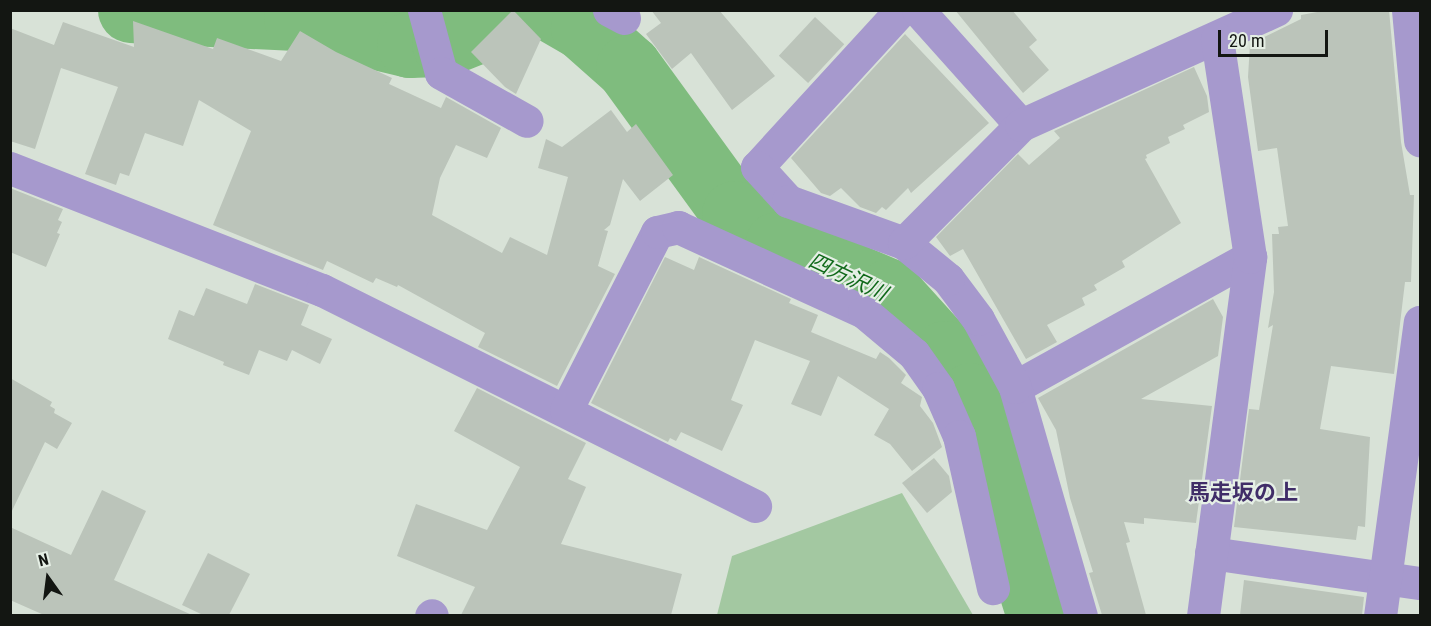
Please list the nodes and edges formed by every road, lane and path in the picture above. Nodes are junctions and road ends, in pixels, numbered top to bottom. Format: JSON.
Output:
{"nodes":[{"id":1,"x":424,"y":10,"type":"edge"},
{"id":2,"x":901,"y":10,"type":"edge"},
{"id":3,"x":918,"y":10,"type":"edge"},
{"id":4,"x":1276,"y":10,"type":"edge"},
{"id":5,"x":1408,"y":10,"type":"edge"},
{"id":6,"x":1217,"y":38,"type":"junction"},
{"id":7,"x":527,"y":121,"type":"dead end"},
{"id":8,"x":1021,"y":125,"type":"junction"},
{"id":9,"x":1420,"y":140,"type":"edge"},
{"id":10,"x":10,"y":168,"type":"edge"},
{"id":11,"x":904,"y":243,"type":"junction"},
{"id":12,"x":1250,"y":257,"type":"junction"},
{"id":13,"x":1420,"y":322,"type":"edge"},
{"id":14,"x":1015,"y":387,"type":"junction"},
{"id":15,"x":566,"y":410,"type":"junction"},
{"id":16,"x":755,"y":506,"type":"dead end"},
{"id":17,"x":1211,"y":553,"type":"junction"},
{"id":18,"x":1385,"y":578,"type":"junction"},
{"id":19,"x":1420,"y":583,"type":"edge"},
{"id":20,"x":993,"y":588,"type":"dead end"},
{"id":21,"x":1081,"y":615,"type":"edge"},
{"id":22,"x":1203,"y":615,"type":"edge"},
{"id":23,"x":1380,"y":615,"type":"edge"}],
"edges":[{"from":1,"to":7,"type":"street"},
{"from":2,"to":11,"type":"street"},
{"from":3,"to":8,"type":"street"},
{"from":4,"to":6,"type":"street"},
{"from":5,"to":9,"type":"street"},
{"from":6,"to":8,"type":"street"},
{"from":6,"to":12,"type":"street"},
{"from":8,"to":11,"type":"street"},
{"from":10,"to":15,"type":"street"},
{"from":11,"to":14,"type":"street"},
{"from":12,"to":14,"type":"street"},
{"from":12,"to":17,"type":"street"},
{"from":13,"to":18,"type":"street"},
{"from":14,"to":21,"type":"street"},
{"from":15,"to":16,"type":"street"},
{"from":15,"to":20,"type":"street"},
{"from":17,"to":18,"type":"street"},
{"from":17,"to":22,"type":"street"},
{"from":18,"to":19,"type":"street"},
{"from":18,"to":23,"type":"street"}]}
